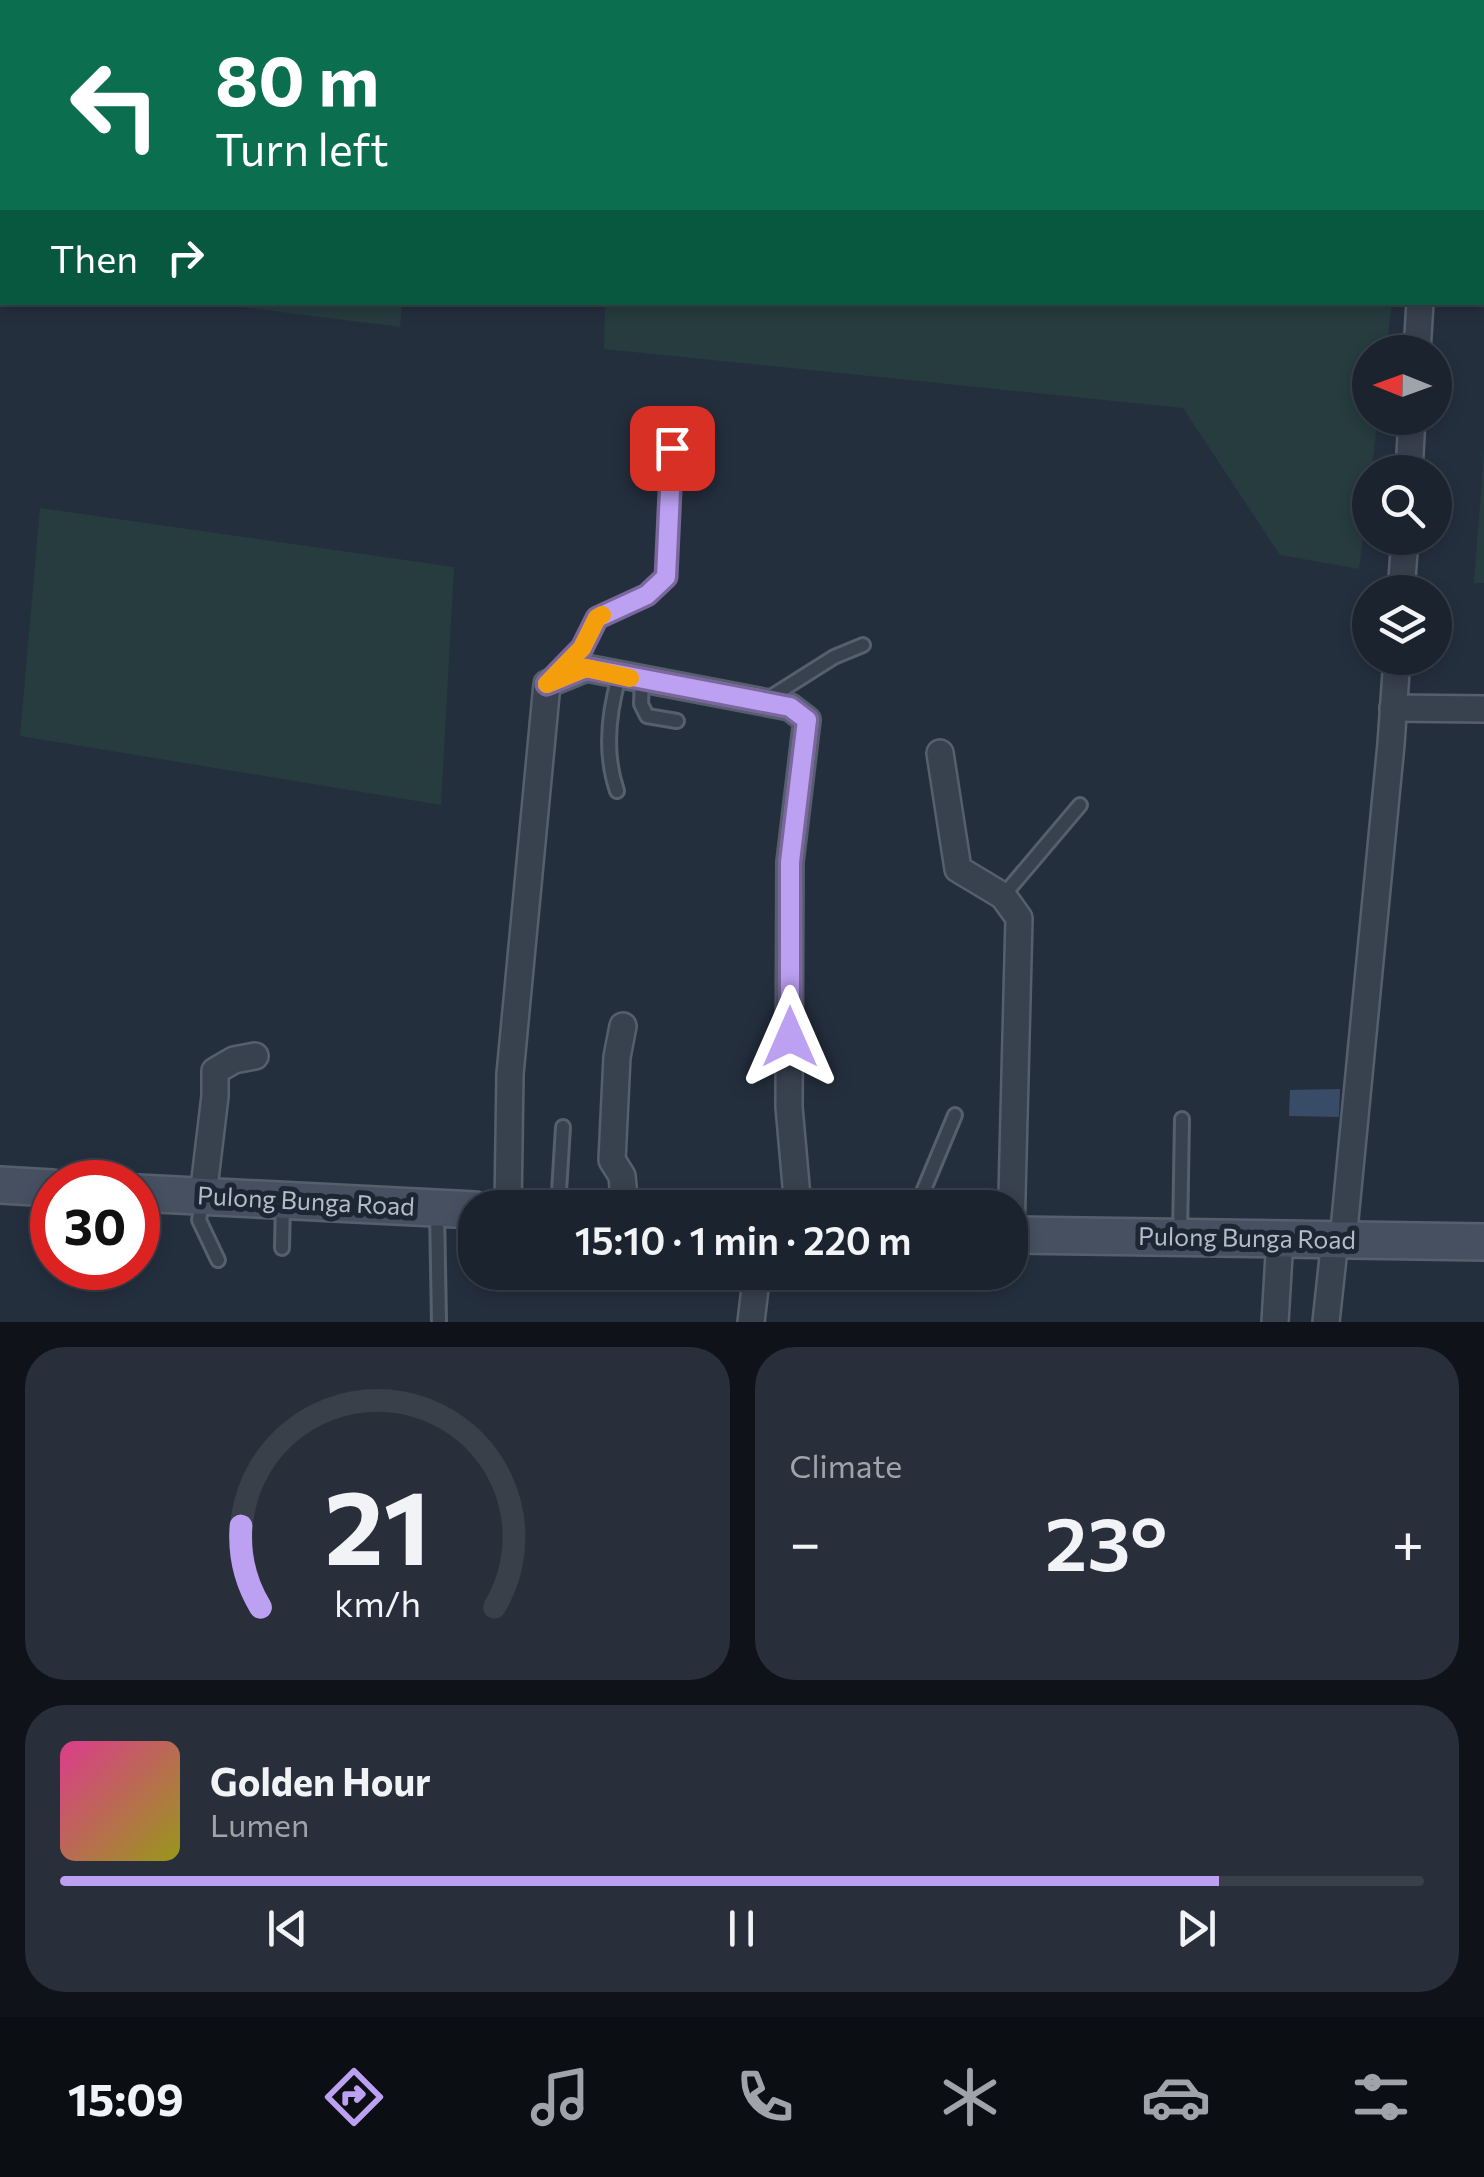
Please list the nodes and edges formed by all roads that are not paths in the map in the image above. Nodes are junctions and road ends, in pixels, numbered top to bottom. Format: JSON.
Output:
{"nodes":[{"id":1,"x":1420,"y":305,"type":"edge"},
{"id":2,"x":1418,"y":335,"type":"edge"},
{"id":3,"x":672,"y":448,"type":"dead end"},
{"id":4,"x":863,"y":645,"type":"dead end"},
{"id":5,"x":1395,"y":675,"type":"edge"},
{"id":6,"x":630,"y":678,"type":"junction"},
{"id":7,"x":547,"y":684,"type":"junction"},
{"id":8,"x":764,"y":702,"type":"junction"},
{"id":9,"x":1393,"y":708,"type":"junction"},
{"id":10,"x":1484,"y":708,"type":"edge"},
{"id":11,"x":677,"y":721,"type":"dead end"},
{"id":12,"x":940,"y":753,"type":"dead end"},
{"id":13,"x":617,"y":791,"type":"dead end"},
{"id":14,"x":1080,"y":806,"type":"dead end"},
{"id":15,"x":1003,"y":896,"type":"junction"},
{"id":16,"x":623,"y":1026,"type":"dead end"},
{"id":17,"x":255,"y":1056,"type":"dead end"},
{"id":18,"x":955,"y":1116,"type":"dead end"},
{"id":19,"x":1182,"y":1119,"type":"dead end"},
{"id":20,"x":563,"y":1126,"type":"dead end"},
{"id":21,"x":0,"y":1185,"type":"edge"},
{"id":22,"x":30,"y":1187,"type":"edge"},
{"id":23,"x":508,"y":1190,"type":"edge"},
{"id":24,"x":559,"y":1190,"type":"edge"},
{"id":25,"x":623,"y":1190,"type":"edge"},
{"id":26,"x":796,"y":1190,"type":"edge"},
{"id":27,"x":924,"y":1190,"type":"edge"},
{"id":28,"x":1011,"y":1190,"type":"edge"},
{"id":29,"x":160,"y":1193,"type":"edge"},
{"id":30,"x":204,"y":1196,"type":"junction"},
{"id":31,"x":283,"y":1200,"type":"junction"},
{"id":32,"x":438,"y":1208,"type":"junction"},
{"id":33,"x":458,"y":1209,"type":"edge"},
{"id":34,"x":1028,"y":1235,"type":"edge"},
{"id":35,"x":1180,"y":1237,"type":"junction"},
{"id":36,"x":1280,"y":1238,"type":"junction"},
{"id":37,"x":1339,"y":1240,"type":"junction"},
{"id":38,"x":1484,"y":1242,"type":"edge"},
{"id":39,"x":282,"y":1248,"type":"dead end"},
{"id":40,"x":218,"y":1260,"type":"dead end"},
{"id":41,"x":755,"y":1290,"type":"edge"},
{"id":42,"x":439,"y":1322,"type":"edge"},
{"id":43,"x":751,"y":1322,"type":"edge"},
{"id":44,"x":1275,"y":1322,"type":"edge"},
{"id":45,"x":1326,"y":1322,"type":"edge"}],
"edges":[{"from":1,"to":2,"type":"street"},
{"from":3,"to":7,"type":"lane"},
{"from":4,"to":8,"type":"lane"},
{"from":5,"to":9,"type":"street"},
{"from":6,"to":7,"type":"street"},
{"from":6,"to":8,"type":"street"},
{"from":6,"to":11,"type":"lane"},
{"from":6,"to":13,"type":"lane"},
{"from":7,"to":23,"type":"street"},
{"from":8,"to":26,"type":"street"},
{"from":9,"to":10,"type":"street"},
{"from":9,"to":37,"type":"street"},
{"from":12,"to":15,"type":"street"},
{"from":14,"to":15,"type":"lane"},
{"from":15,"to":28,"type":"street"},
{"from":16,"to":25,"type":"street"},
{"from":17,"to":30,"type":"street"},
{"from":18,"to":27,"type":"lane"},
{"from":19,"to":35,"type":"lane"},
{"from":20,"to":24,"type":"lane"},
{"from":21,"to":22,"type":"main road"},
{"from":29,"to":30,"type":"main road","name":"Pulong Bunga Road"},
{"from":30,"to":31,"type":"main road","name":"Pulong Bunga Road"},
{"from":30,"to":40,"type":"lane"},
{"from":31,"to":32,"type":"main road","name":"Pulong Bunga Road"},
{"from":31,"to":39,"type":"lane"},
{"from":32,"to":33,"type":"main road","name":"Pulong Bunga Road"},
{"from":32,"to":42,"type":"lane"},
{"from":34,"to":35,"type":"main road","name":"Pulong Bunga Road"},
{"from":35,"to":36,"type":"main road","name":"Pulong Bunga Road"},
{"from":36,"to":37,"type":"main road","name":"Pulong Bunga Road"},
{"from":36,"to":44,"type":"street"},
{"from":37,"to":38,"type":"main road","name":"Pulong Bunga Road"},
{"from":37,"to":45,"type":"street"},
{"from":41,"to":43,"type":"street"}]}
